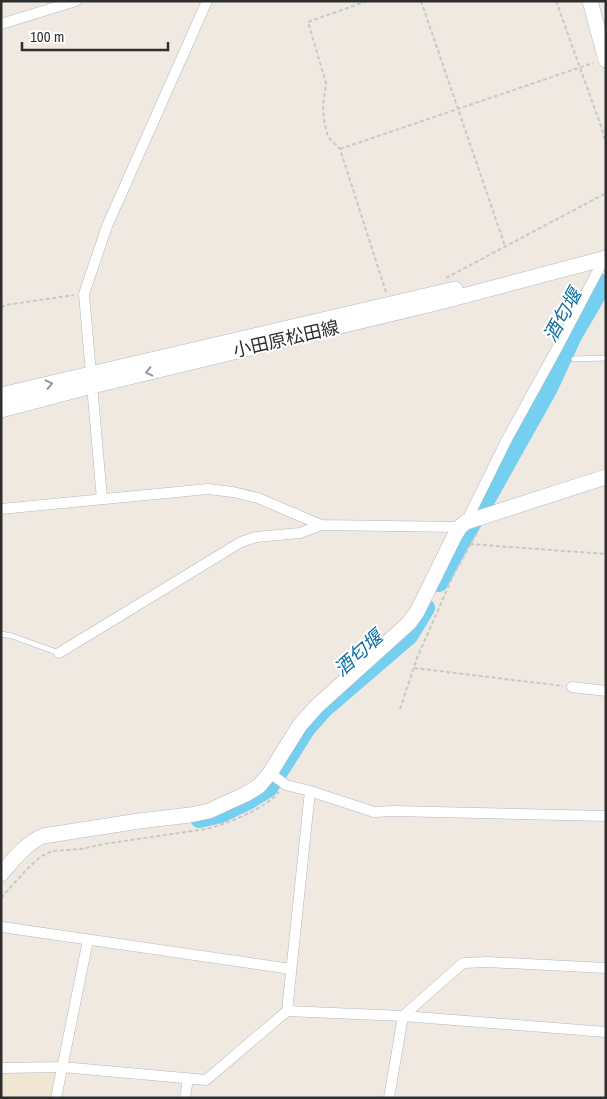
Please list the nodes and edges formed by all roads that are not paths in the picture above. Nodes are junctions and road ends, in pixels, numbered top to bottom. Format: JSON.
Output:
{"nodes":[{"id":1,"x":76,"y":1,"type":"edge"},
{"id":2,"x":208,"y":1,"type":"edge"},
{"id":3,"x":590,"y":1,"type":"edge"},
{"id":4,"x":1,"y":24,"type":"edge"},
{"id":5,"x":599,"y":61,"type":"edge"},
{"id":6,"x":605,"y":258,"type":"edge"},
{"id":7,"x":570,"y":268,"type":"junction"},
{"id":8,"x":606,"y":358,"type":"edge"},
{"id":9,"x":574,"y":359,"type":"dead end"},
{"id":10,"x":91,"y":380,"type":"junction"},
{"id":11,"x":1,"y":395,"type":"edge"},
{"id":12,"x":1,"y":410,"type":"edge"},
{"id":13,"x":606,"y":477,"type":"edge"},
{"id":14,"x":102,"y":499,"type":"junction"},
{"id":15,"x":1,"y":509,"type":"edge"},
{"id":16,"x":321,"y":524,"type":"junction"},
{"id":17,"x":463,"y":525,"type":"junction"},
{"id":18,"x":1,"y":634,"type":"edge"},
{"id":19,"x":59,"y":653,"type":"joint"},
{"id":20,"x":572,"y":687,"type":"road end"},
{"id":21,"x":606,"y":691,"type":"edge"},
{"id":22,"x":270,"y":773,"type":"junction"},
{"id":23,"x":310,"y":792,"type":"junction"},
{"id":24,"x":606,"y":816,"type":"edge"},
{"id":25,"x":1,"y":874,"type":"edge"},
{"id":26,"x":2,"y":927,"type":"edge"},
{"id":27,"x":88,"y":940,"type":"junction"},
{"id":28,"x":606,"y":968,"type":"edge"},
{"id":29,"x":291,"y":969,"type":"junction"},
{"id":30,"x":287,"y":1011,"type":"junction"},
{"id":31,"x":403,"y":1016,"type":"junction"},
{"id":32,"x":606,"y":1032,"type":"edge"},
{"id":33,"x":62,"y":1067,"type":"junction"},
{"id":34,"x":1,"y":1068,"type":"edge"},
{"id":35,"x":188,"y":1078,"type":"junction"},
{"id":36,"x":56,"y":1098,"type":"edge"},
{"id":37,"x":185,"y":1098,"type":"edge"},
{"id":38,"x":388,"y":1098,"type":"edge"}],
"edges":[{"from":1,"to":4,"type":"street"},
{"from":2,"to":10,"type":"street"},
{"from":3,"to":5,"type":"main road"},
{"from":6,"to":7,"type":"main road","name":"小田原松田線"},
{"from":6,"to":17,"type":"street"},
{"from":7,"to":10,"type":"main road","name":"小田原松田線","one_way":true},
{"from":7,"to":10,"type":"main road","name":"小田原松田線"},
{"from":8,"to":9,"type":"lane"},
{"from":11,"to":10,"type":"main road","name":"小田原松田線","one_way":true},
{"from":10,"to":12,"type":"main road","name":"小田原松田線"},
{"from":10,"to":14,"type":"street"},
{"from":13,"to":17,"type":"main road"},
{"from":14,"to":15,"type":"street"},
{"from":14,"to":16,"type":"street"},
{"from":16,"to":17,"type":"street"},
{"from":16,"to":19,"type":"street"},
{"from":17,"to":22,"type":"main road"},
{"from":18,"to":19,"type":"lane"},
{"from":20,"to":21,"type":"street"},
{"from":22,"to":23,"type":"street"},
{"from":22,"to":25,"type":"main road"},
{"from":23,"to":24,"type":"street"},
{"from":23,"to":29,"type":"street"},
{"from":26,"to":27,"type":"street"},
{"from":27,"to":29,"type":"street"},
{"from":27,"to":33,"type":"street"},
{"from":28,"to":31,"type":"street"},
{"from":29,"to":30,"type":"street"},
{"from":30,"to":31,"type":"street"},
{"from":30,"to":35,"type":"street"},
{"from":31,"to":32,"type":"street"},
{"from":31,"to":38,"type":"street"},
{"from":33,"to":34,"type":"street"},
{"from":33,"to":35,"type":"street"},
{"from":33,"to":36,"type":"street"},
{"from":35,"to":37,"type":"street"}]}
